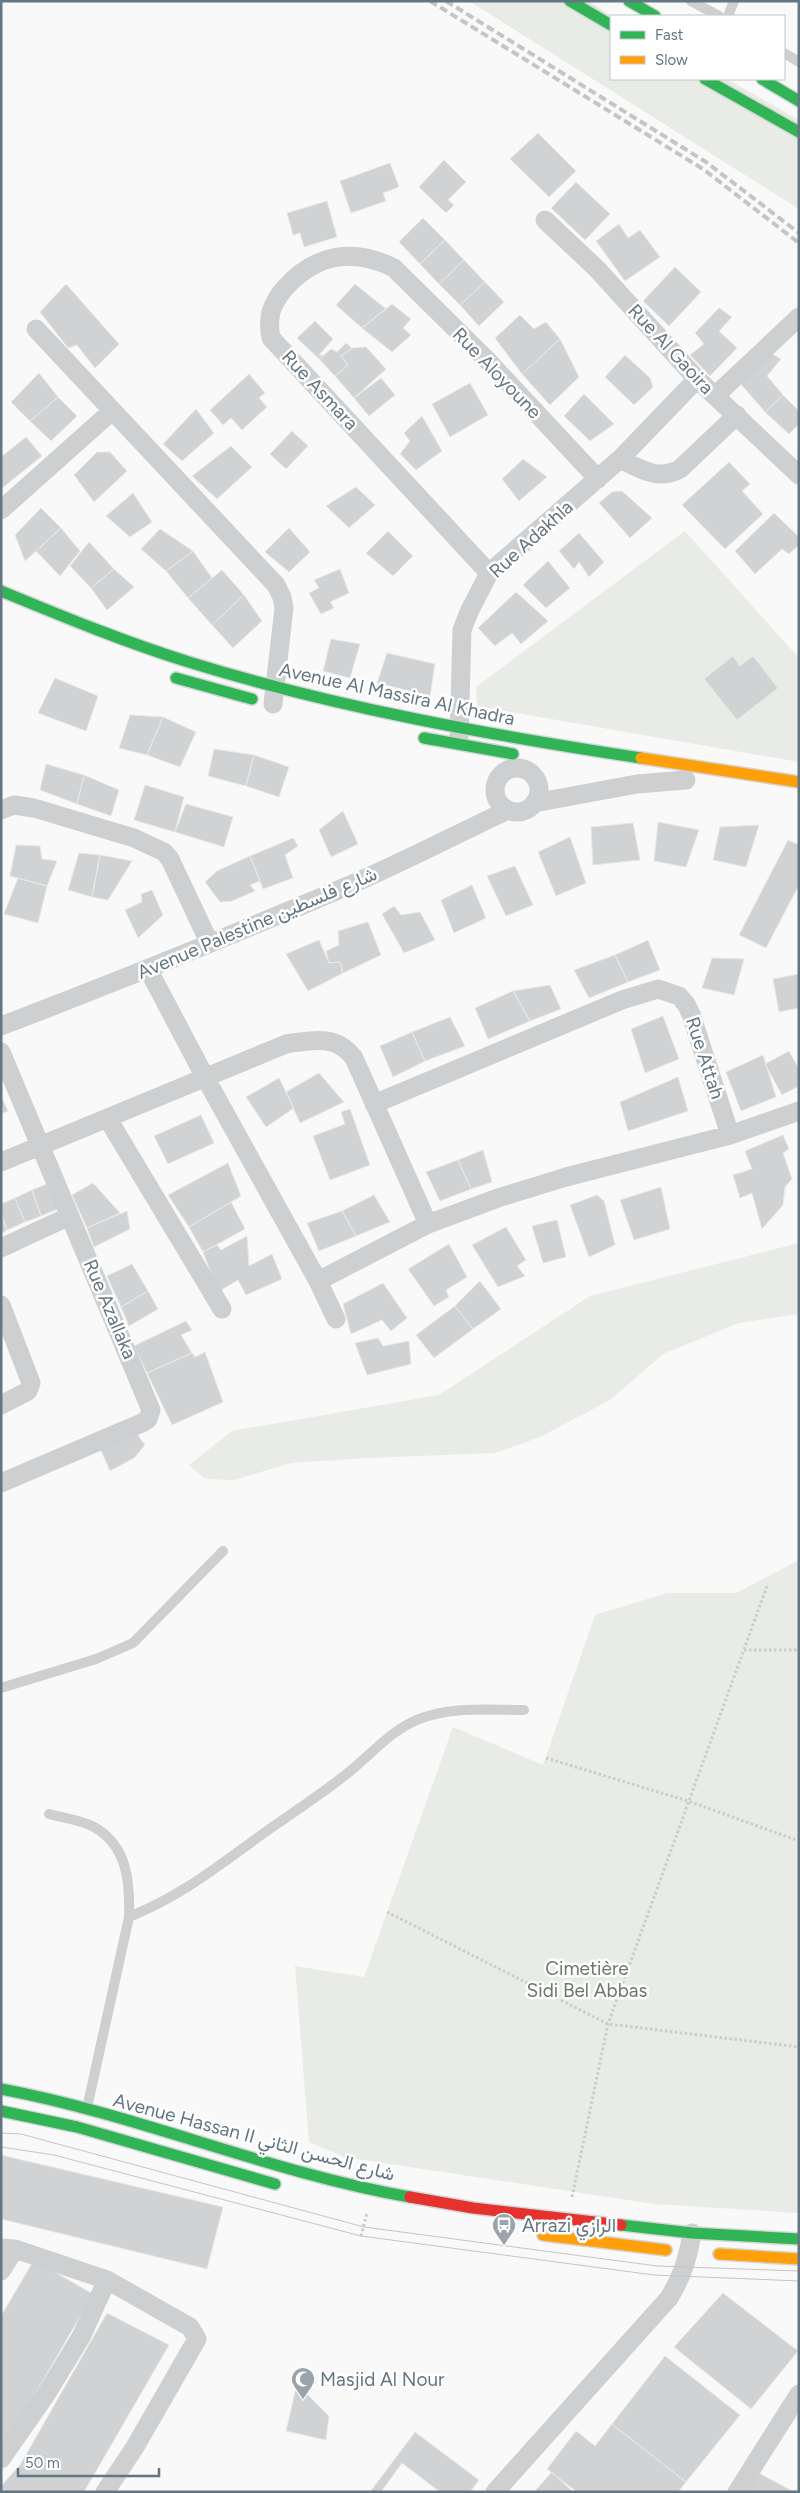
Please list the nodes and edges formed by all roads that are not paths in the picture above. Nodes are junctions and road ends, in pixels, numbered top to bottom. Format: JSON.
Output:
{"nodes":[{"id":1,"x":570,"y":1,"type":"edge"},
{"id":2,"x":629,"y":1,"type":"edge"},
{"id":3,"x":691,"y":1,"type":"edge"},
{"id":4,"x":734,"y":1,"type":"edge"},
{"id":5,"x":707,"y":14,"type":"edge"},
{"id":6,"x":653,"y":15,"type":"edge"},
{"id":7,"x":728,"y":15,"type":"edge"},
{"id":8,"x":610,"y":24,"type":"edge"},
{"id":9,"x":785,"y":55,"type":"edge"},
{"id":10,"x":799,"y":62,"type":"edge"},
{"id":11,"x":710,"y":80,"type":"edge"},
{"id":12,"x":764,"y":80,"type":"edge"},
{"id":13,"x":799,"y":101,"type":"edge"},
{"id":14,"x":799,"y":132,"type":"edge"},
{"id":15,"x":545,"y":220,"type":"dead end"},
{"id":16,"x":394,"y":268,"type":"joint"},
{"id":17,"x":799,"y":317,"type":"edge"},
{"id":18,"x":36,"y":329,"type":"dead end"},
{"id":19,"x":697,"y":379,"type":"junction"},
{"id":20,"x":715,"y":396,"type":"junction"},
{"id":21,"x":112,"y":410,"type":"junction"},
{"id":22,"x":737,"y":415,"type":"junction"},
{"id":23,"x":620,"y":459,"type":"junction"},
{"id":24,"x":799,"y":475,"type":"edge"},
{"id":25,"x":598,"y":479,"type":"junction"},
{"id":26,"x":2,"y":509,"type":"edge"},
{"id":27,"x":489,"y":573,"type":"junction"},
{"id":28,"x":1,"y":591,"type":"edge"},
{"id":29,"x":166,"y":675,"type":"dead end"},
{"id":30,"x":276,"y":699,"type":"junction"},
{"id":31,"x":408,"y":734,"type":"dead end"},
{"id":32,"x":459,"y":736,"type":"junction"},
{"id":33,"x":524,"y":754,"type":"junction"},
{"id":34,"x":630,"y":772,"type":"dead end"},
{"id":35,"x":690,"y":781,"type":"joint"},
{"id":36,"x":799,"y":782,"type":"edge"},
{"id":37,"x":534,"y":803,"type":"junction"},
{"id":38,"x":1,"y":810,"type":"edge"},
{"id":39,"x":508,"y":810,"type":"junction"},
{"id":40,"x":208,"y":942,"type":"junction"},
{"id":41,"x":148,"y":969,"type":"junction"},
{"id":42,"x":1,"y":1026,"type":"edge"},
{"id":43,"x":1,"y":1052,"type":"edge"},
{"id":44,"x":206,"y":1079,"type":"junction"},
{"id":45,"x":374,"y":1104,"type":"junction"},
{"id":46,"x":799,"y":1111,"type":"edge"},
{"id":47,"x":108,"y":1119,"type":"junction"},
{"id":48,"x":730,"y":1135,"type":"junction"},
{"id":49,"x":40,"y":1145,"type":"junction"},
{"id":50,"x":1,"y":1162,"type":"edge"},
{"id":51,"x":70,"y":1216,"type":"junction"},
{"id":52,"x":428,"y":1224,"type":"junction"},
{"id":53,"x":1,"y":1248,"type":"edge"},
{"id":54,"x":318,"y":1281,"type":"junction"},
{"id":55,"x":1,"y":1305,"type":"edge"},
{"id":56,"x":222,"y":1309,"type":"dead end"},
{"id":57,"x":336,"y":1319,"type":"dead end"},
{"id":58,"x":8,"y":1343,"type":"edge"},
{"id":59,"x":1,"y":1406,"type":"edge"},
{"id":60,"x":2,"y":1479,"type":"edge"},
{"id":61,"x":223,"y":1551,"type":"dead end"},
{"id":62,"x":1,"y":1688,"type":"edge"},
{"id":63,"x":524,"y":1710,"type":"dead end"},
{"id":64,"x":49,"y":1814,"type":"dead end"},
{"id":65,"x":129,"y":1917,"type":"junction"},
{"id":66,"x":1,"y":2077,"type":"edge"},
{"id":67,"x":4,"y":2089,"type":"edge"},
{"id":68,"x":86,"y":2108,"type":"junction"},
{"id":69,"x":1,"y":2111,"type":"edge"},
{"id":70,"x":81,"y":2128,"type":"junction"},
{"id":71,"x":290,"y":2188,"type":"dead end"},
{"id":72,"x":529,"y":2233,"type":"dead end"},
{"id":73,"x":692,"y":2233,"type":"junction"},
{"id":74,"x":799,"y":2238,"type":"edge"},
{"id":75,"x":8,"y":2248,"type":"edge"},
{"id":76,"x":698,"y":2252,"type":"junction"},
{"id":77,"x":799,"y":2259,"type":"edge"},
{"id":78,"x":1,"y":2271,"type":"edge"},
{"id":79,"x":107,"y":2280,"type":"junction"},
{"id":80,"x":799,"y":2394,"type":"edge"},
{"id":81,"x":1,"y":2459,"type":"edge"},
{"id":82,"x":105,"y":2492,"type":"edge"},
{"id":83,"x":495,"y":2492,"type":"edge"},
{"id":84,"x":737,"y":2492,"type":"edge"}],
"edges":[{"from":1,"to":8,"type":"main road"},
{"from":2,"to":6,"type":"main road"},
{"from":3,"to":5,"type":"lane"},
{"from":4,"to":7,"type":"lane"},
{"from":9,"to":10,"type":"lane"},
{"from":11,"to":14,"type":"main road"},
{"from":12,"to":13,"type":"main road"},
{"from":15,"to":19,"type":"street","name":"Rue Al Gaoira"},
{"from":16,"to":25,"type":"street","name":"Rue Aloyoune"},
{"from":16,"to":27,"type":"street","name":"Rue Asmara"},
{"from":17,"to":20,"type":"street"},
{"from":18,"to":21,"type":"street"},
{"from":19,"to":20,"type":"street","name":"Rue Al Gaoira"},
{"from":19,"to":23,"type":"street","name":"Rue Adakhla"},
{"from":20,"to":22,"type":"street","name":"Rue Al Gaoira"},
{"from":21,"to":26,"type":"street"},
{"from":21,"to":30,"type":"street"},
{"from":22,"to":23,"type":"street"},
{"from":22,"to":24,"type":"street","name":"Rue Al Gaoira"},
{"from":23,"to":25,"type":"street","name":"Rue Adakhla"},
{"from":25,"to":27,"type":"street","name":"Rue Adakhla"},
{"from":27,"to":32,"type":"street","name":"Rue Adakhla"},
{"from":28,"to":30,"type":"main road","name":"Avenue Al Massira Al Khadra"},
{"from":29,"to":30,"type":"main road","name":"Avenue Al Massira Al Khadra"},
{"from":30,"to":32,"type":"main road","name":"Avenue Al Massira Al Khadra"},
{"from":31,"to":32,"type":"main road","name":"Avenue Al Massira Al Khadra"},
{"from":32,"to":33,"type":"main road","name":"Avenue Al Massira Al Khadra"},
{"from":32,"to":33,"type":"main road","name":"Avenue Al Massira Al Khadra"},
{"from":33,"to":36,"type":"main road","name":"Avenue Al Massira Al Khadra"},
{"from":33,"to":37,"type":"street"},
{"from":33,"to":39,"type":"street"},
{"from":34,"to":35,"type":"main road"},
{"from":35,"to":37,"type":"street"},
{"from":37,"to":39,"type":"street","name":"Avenue Palestine شارع فلسطين"},
{"from":38,"to":40,"type":"street"},
{"from":39,"to":40,"type":"street","name":"Avenue Palestine شارع فلسطين"},
{"from":40,"to":41,"type":"street","name":"Avenue Palestine شارع فلسطين"},
{"from":41,"to":42,"type":"street","name":"Avenue Palestine شارع فلسطين"},
{"from":41,"to":44,"type":"street"},
{"from":43,"to":49,"type":"street","name":"Rue Azallaka"},
{"from":44,"to":45,"type":"street"},
{"from":44,"to":47,"type":"street"},
{"from":44,"to":54,"type":"street"},
{"from":45,"to":48,"type":"street","name":"Rue Attah"},
{"from":45,"to":52,"type":"street"},
{"from":46,"to":48,"type":"street"},
{"from":47,"to":49,"type":"street"},
{"from":47,"to":56,"type":"street"},
{"from":48,"to":52,"type":"street"},
{"from":49,"to":50,"type":"street"},
{"from":49,"to":51,"type":"street","name":"Rue Azallaka"},
{"from":51,"to":53,"type":"street"},
{"from":51,"to":60,"type":"street","name":"Rue Azallaka"},
{"from":52,"to":54,"type":"street"},
{"from":54,"to":57,"type":"street"},
{"from":55,"to":58,"type":"street"},
{"from":58,"to":59,"type":"street"},
{"from":61,"to":62,"type":"lane"},
{"from":63,"to":65,"type":"lane"},
{"from":64,"to":65,"type":"lane"},
{"from":65,"to":68,"type":"lane"},
{"from":66,"to":67,"type":"lane"},
{"from":67,"to":68,"type":"main road","name":"Avenue Hassan II شارع الحسن الثاني"},
{"from":68,"to":70,"type":"lane"},
{"from":68,"to":73,"type":"main road","name":"Avenue Hassan II شارع الحسن الثاني"},
{"from":69,"to":70,"type":"main road","name":"Avenue Hassan II شارع الحسن الثاني"},
{"from":70,"to":71,"type":"main road","name":"Avenue Hassan II شارع الحسن الثاني"},
{"from":72,"to":76,"type":"main road"},
{"from":73,"to":74,"type":"main road","name":"Avenue Hassan II شارع الحسن الثاني"},
{"from":73,"to":76,"type":"street"},
{"from":75,"to":78,"type":"street"},
{"from":75,"to":79,"type":"street"},
{"from":76,"to":77,"type":"main road"},
{"from":76,"to":83,"type":"street"},
{"from":79,"to":81,"type":"street"},
{"from":79,"to":82,"type":"street"},
{"from":80,"to":84,"type":"street"}]}
